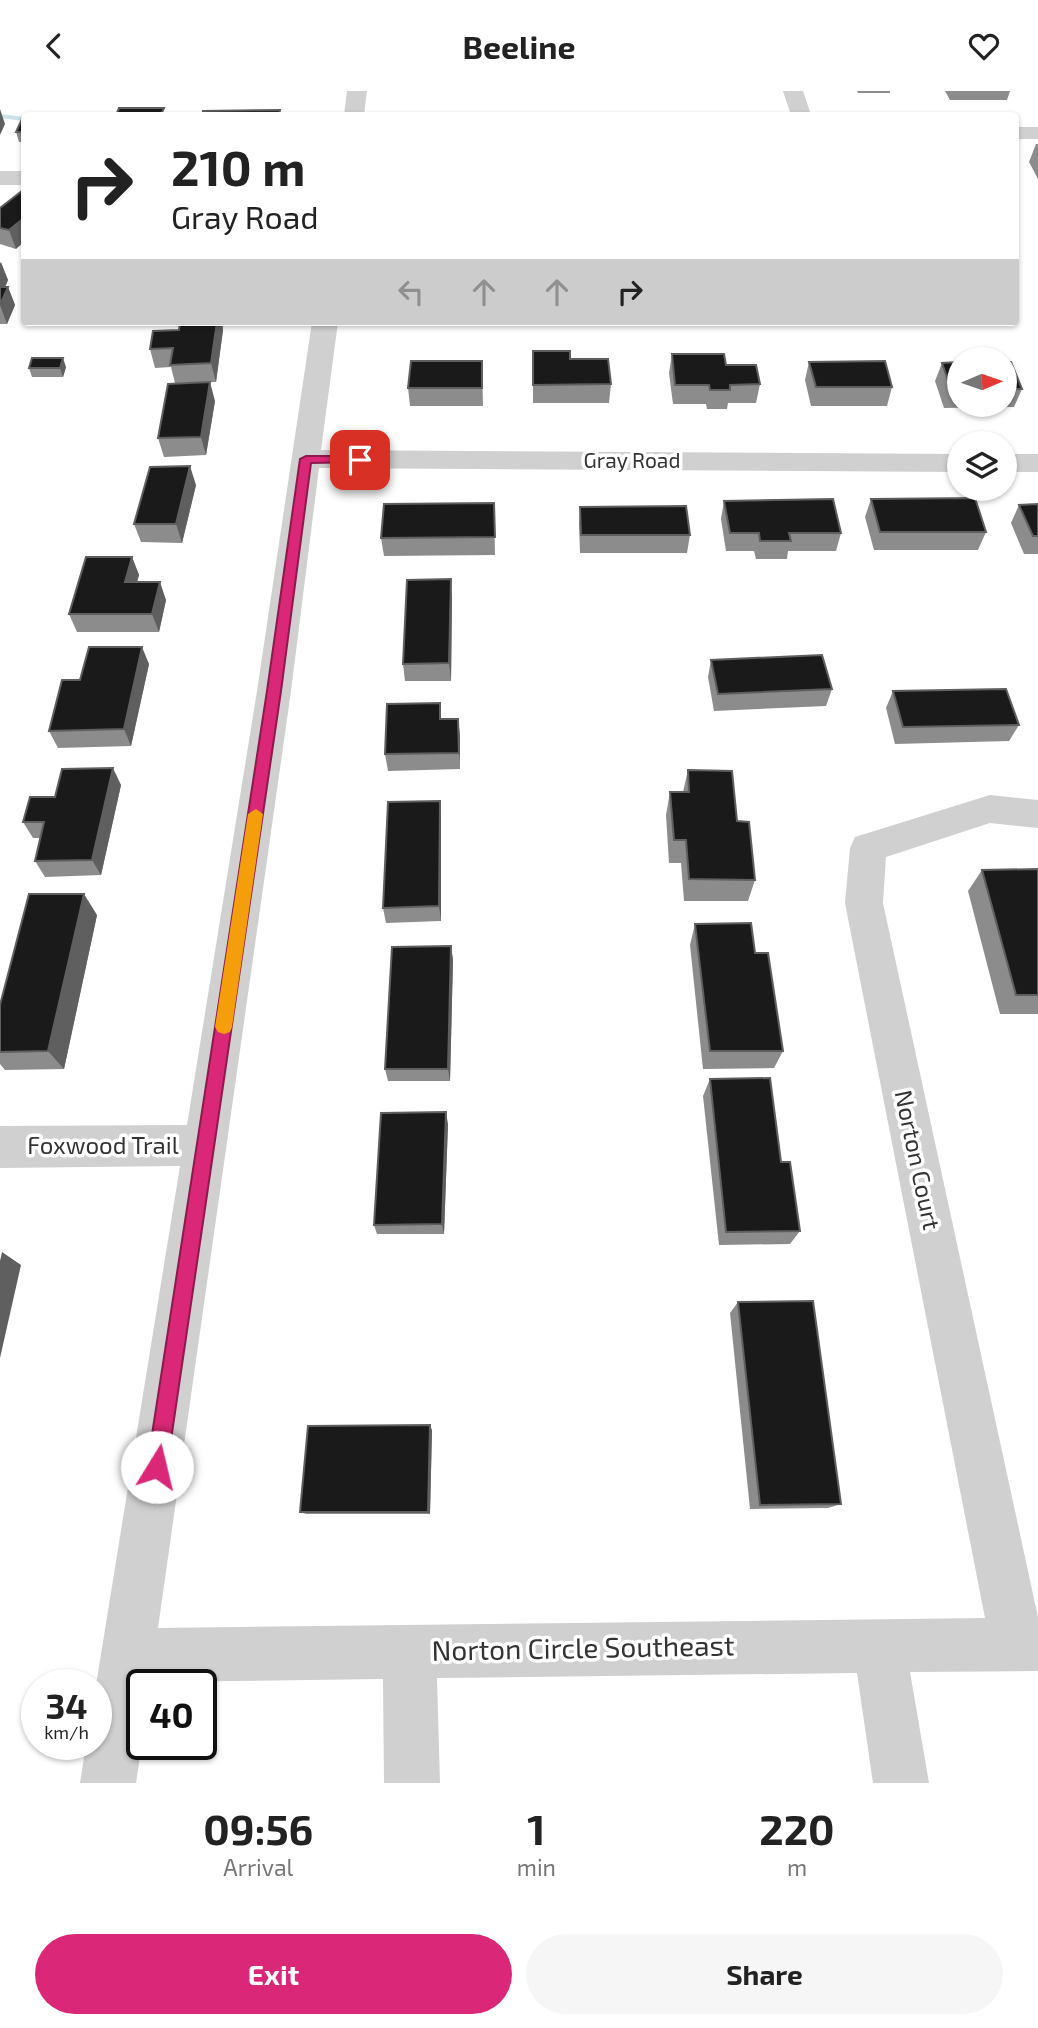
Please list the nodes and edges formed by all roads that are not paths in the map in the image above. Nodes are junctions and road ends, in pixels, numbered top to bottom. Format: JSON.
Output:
{"nodes":[{"id":1,"x":357,"y":91,"type":"edge"},
{"id":2,"x":793,"y":91,"type":"edge"},
{"id":3,"x":354,"y":112,"type":"edge"},
{"id":4,"x":800,"y":112,"type":"edge"},
{"id":5,"x":1019,"y":133,"type":"edge"},
{"id":6,"x":1038,"y":133,"type":"edge"},
{"id":7,"x":0,"y":178,"type":"edge"},
{"id":8,"x":21,"y":178,"type":"edge"},
{"id":9,"x":324,"y":326,"type":"edge"},
{"id":10,"x":306,"y":459,"type":"junction"},
{"id":11,"x":947,"y":463,"type":"edge"},
{"id":12,"x":1017,"y":463,"type":"edge"},
{"id":13,"x":1038,"y":463,"type":"edge"},
{"id":14,"x":1038,"y":814,"type":"edge"},
{"id":15,"x":206,"y":1145,"type":"junction"},
{"id":16,"x":0,"y":1147,"type":"edge"},
{"id":17,"x":1027,"y":1643,"type":"edge"},
{"id":18,"x":878,"y":1644,"type":"junction"},
{"id":19,"x":409,"y":1651,"type":"junction"},
{"id":20,"x":128,"y":1655,"type":"junction"},
{"id":21,"x":108,"y":1783,"type":"edge"},
{"id":22,"x":412,"y":1783,"type":"edge"},
{"id":23,"x":901,"y":1783,"type":"edge"}],
"edges":[{"from":1,"to":3,"type":"street"},
{"from":2,"to":4,"type":"street"},
{"from":5,"to":6,"type":"street"},
{"from":7,"to":8,"type":"street"},
{"from":9,"to":10,"type":"street"},
{"from":10,"to":11,"type":"street","name":"Gray Road"},
{"from":10,"to":15,"type":"street"},
{"from":12,"to":13,"type":"street"},
{"from":14,"to":17,"type":"street","name":"Norton Court"},
{"from":15,"to":16,"type":"street","name":"Foxwood Trail"},
{"from":15,"to":20,"type":"street"},
{"from":17,"to":18,"type":"street","name":"Norton Circle Southeast"},
{"from":18,"to":19,"type":"street","name":"Norton Circle Southeast"},
{"from":18,"to":23,"type":"street"},
{"from":19,"to":20,"type":"street","name":"Norton Circle Southeast"},
{"from":19,"to":22,"type":"street"},
{"from":20,"to":21,"type":"street"}]}
